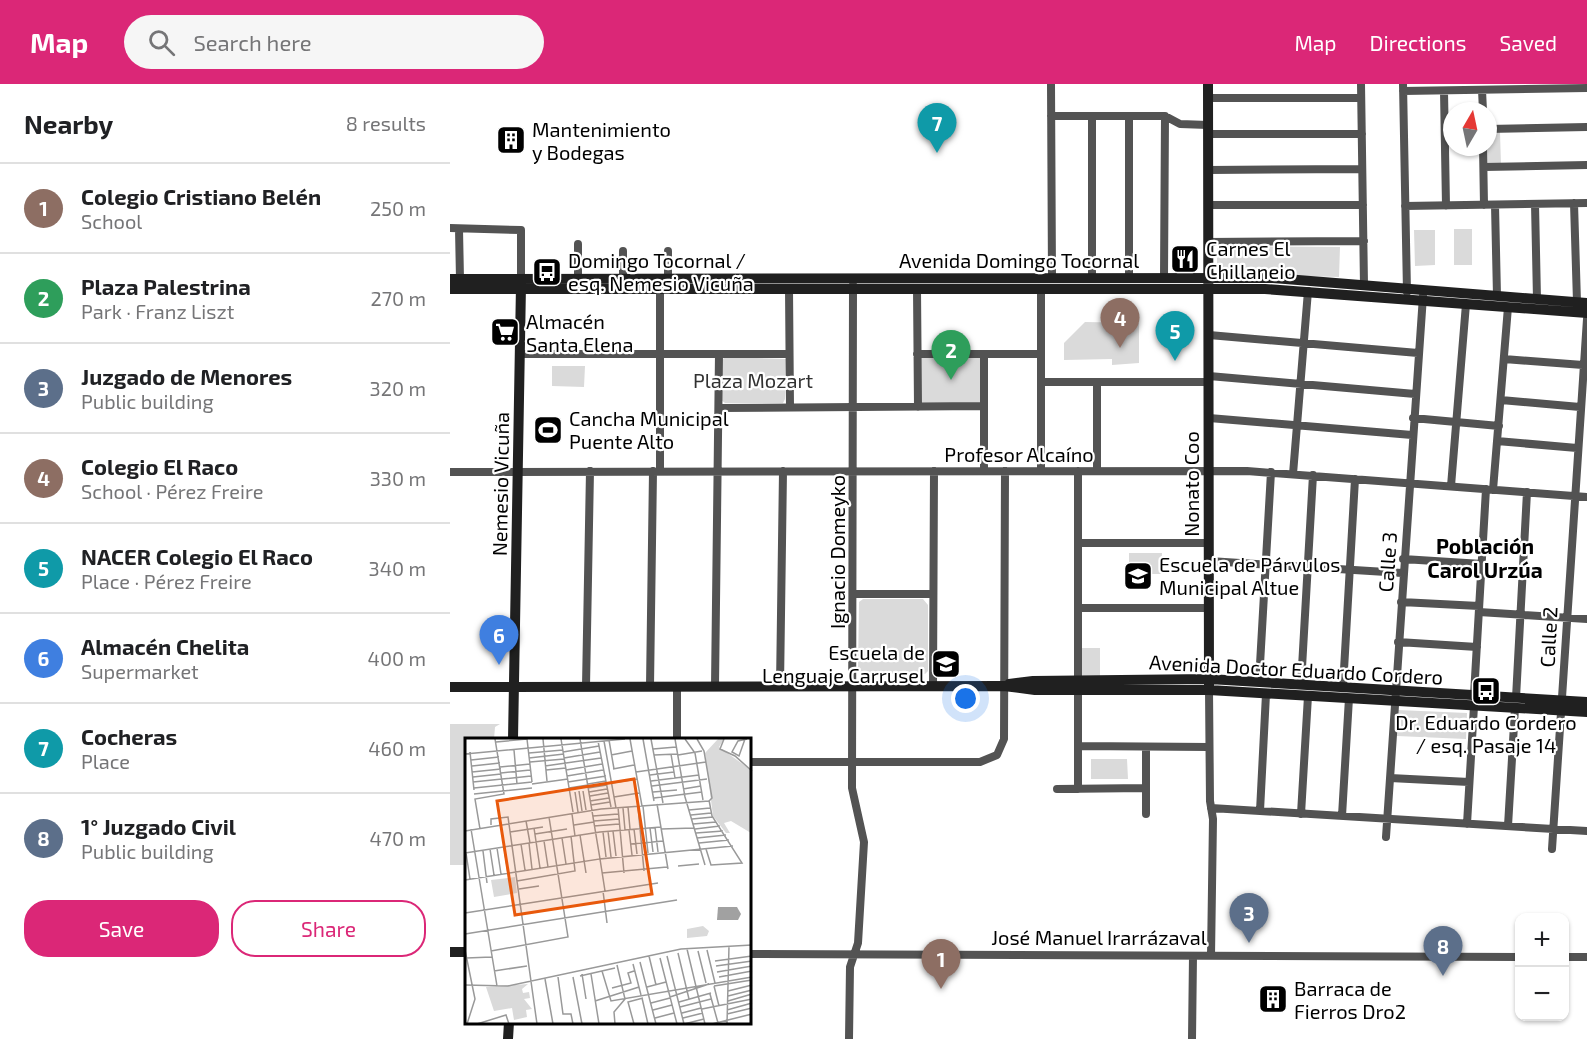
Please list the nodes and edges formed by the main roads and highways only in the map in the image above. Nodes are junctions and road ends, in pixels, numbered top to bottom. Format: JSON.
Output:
{"nodes":[{"id":1,"x":1208,"y":84,"type":"edge"},
{"id":2,"x":455,"y":279,"type":"edge"},
{"id":3,"x":521,"y":284,"type":"junction"},
{"id":4,"x":853,"y":284,"type":"junction"},
{"id":5,"x":1208,"y":284,"type":"junction"},
{"id":6,"x":450,"y":289,"type":"edge"},
{"id":7,"x":1407,"y":294,"type":"junction"},
{"id":8,"x":1423,"y":295,"type":"junction"},
{"id":9,"x":1582,"y":302,"type":"edge"},
{"id":10,"x":1587,"y":313,"type":"edge"},
{"id":11,"x":1209,"y":685,"type":"junction"},
{"id":12,"x":450,"y":687,"type":"edge"},
{"id":13,"x":514,"y":687,"type":"junction"},
{"id":14,"x":1395,"y":696,"type":"junction"},
{"id":15,"x":1587,"y":702,"type":"edge"},
{"id":16,"x":1560,"y":705,"type":"junction"},
{"id":17,"x":1587,"y":712,"type":"edge"},
{"id":18,"x":513,"y":738,"type":"edge"},
{"id":19,"x":509,"y":1024,"type":"edge"},
{"id":20,"x":508,"y":1039,"type":"edge"}],
"edges":[{"from":1,"to":5,"type":"main road","name":"Nonato Coo"},
{"from":2,"to":3,"type":"main road","name":"Avenida Domingo Tocornal"},
{"from":3,"to":4,"type":"main road","name":"Avenida Domingo Tocornal"},
{"from":3,"to":4,"type":"main road","name":"Avenida Domingo Tocornal"},
{"from":3,"to":6,"type":"main road","name":"Avenida Domingo Tocornal"},
{"from":3,"to":13,"type":"main road","name":"Nemesio Vicuña"},
{"from":4,"to":5,"type":"main road","name":"Avenida Domingo Tocornal"},
{"from":4,"to":5,"type":"main road","name":"Avenida Domingo Tocornal"},
{"from":5,"to":7,"type":"main road","name":"Avenida Domingo Tocornal"},
{"from":5,"to":7,"type":"main road","name":"Avenida Domingo Tocornal"},
{"from":5,"to":11,"type":"main road","name":"Nonato Coo"},
{"from":7,"to":8,"type":"main road","name":"Avenida Domingo Tocornal"},
{"from":8,"to":9,"type":"main road","name":"Avenida Domingo Tocornal"},
{"from":8,"to":10,"type":"main road","name":"Avenida Domingo Tocornal"},
{"from":11,"to":13,"type":"main road","name":"Avenida Doctor Eduardo Cordero"},
{"from":11,"to":14,"type":"main road","name":"Avenida Doctor Eduardo Cordero"},
{"from":11,"to":14,"type":"main road","name":"Avenida Doctor Eduardo Cordero"},
{"from":12,"to":13,"type":"main road","name":"Avenida Doctor Eduardo Cordero"},
{"from":13,"to":18,"type":"main road","name":"Nemesio Vicuña"},
{"from":14,"to":16,"type":"main road","name":"Avenida Doctor Eduardo Cordero"},
{"from":15,"to":16,"type":"main road","name":"Avenida Doctor Eduardo Cordero"},
{"from":16,"to":17,"type":"main road","name":"Avenida Doctor Eduardo Cordero"},
{"from":19,"to":20,"type":"main road"}]}
